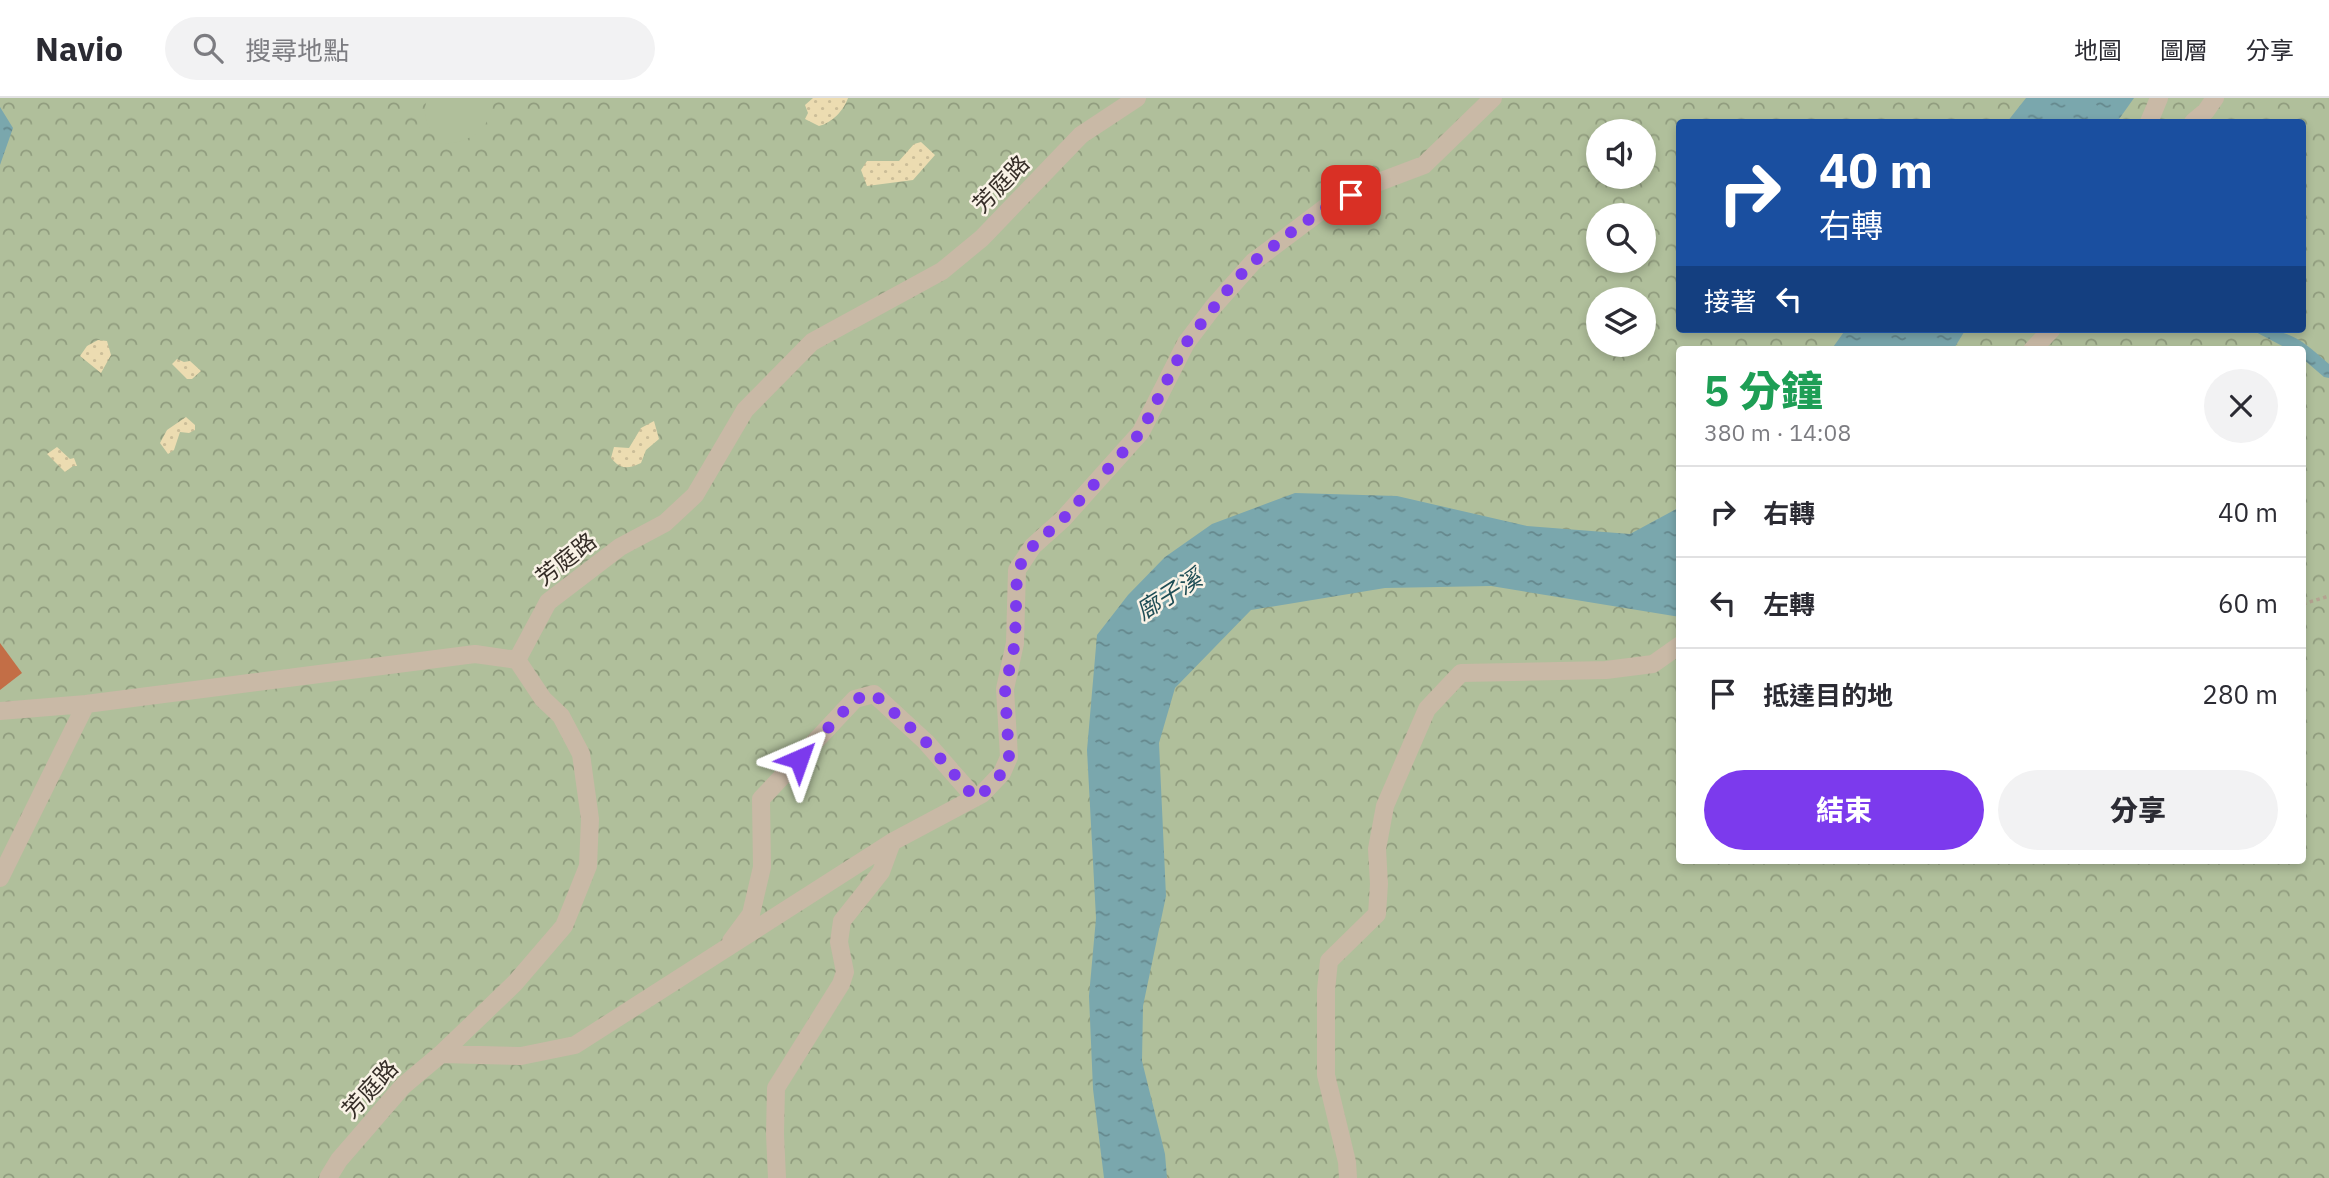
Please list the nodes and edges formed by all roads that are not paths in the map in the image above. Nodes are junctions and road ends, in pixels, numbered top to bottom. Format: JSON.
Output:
{"nodes":[{"id":1,"x":1136,"y":98,"type":"edge"},
{"id":2,"x":1493,"y":98,"type":"edge"},
{"id":3,"x":2159,"y":98,"type":"edge"},
{"id":4,"x":2215,"y":98,"type":"edge"},
{"id":5,"x":2151,"y":119,"type":"edge"},
{"id":6,"x":2197,"y":119,"type":"edge"},
{"id":7,"x":2048,"y":333,"type":"edge"},
{"id":8,"x":2036,"y":346,"type":"edge"},
{"id":9,"x":1676,"y":648,"type":"edge"},
{"id":10,"x":517,"y":660,"type":"junction"},
{"id":11,"x":86,"y":704,"type":"junction"},
{"id":12,"x":0,"y":711,"type":"edge"},
{"id":13,"x":975,"y":798,"type":"junction"},
{"id":14,"x":892,"y":842,"type":"junction"},
{"id":15,"x":0,"y":878,"type":"edge"},
{"id":16,"x":725,"y":950,"type":"junction"},
{"id":17,"x":441,"y":1054,"type":"junction"},
{"id":18,"x":328,"y":1178,"type":"edge"},
{"id":19,"x":777,"y":1178,"type":"edge"},
{"id":20,"x":1348,"y":1178,"type":"edge"}],
"edges":[{"from":1,"to":10,"type":"street","name":"芳庭路"},
{"from":2,"to":13,"type":"street"},
{"from":3,"to":5,"type":"street"},
{"from":4,"to":6,"type":"street"},
{"from":7,"to":8,"type":"street"},
{"from":9,"to":20,"type":"street"},
{"from":10,"to":11,"type":"street"},
{"from":10,"to":17,"type":"street","name":"芳庭路"},
{"from":11,"to":12,"type":"street"},
{"from":11,"to":15,"type":"street"},
{"from":13,"to":14,"type":"street"},
{"from":13,"to":16,"type":"street"},
{"from":14,"to":16,"type":"street"},
{"from":14,"to":19,"type":"street"},
{"from":16,"to":17,"type":"street"},
{"from":17,"to":18,"type":"street","name":"芳庭路"}]}
